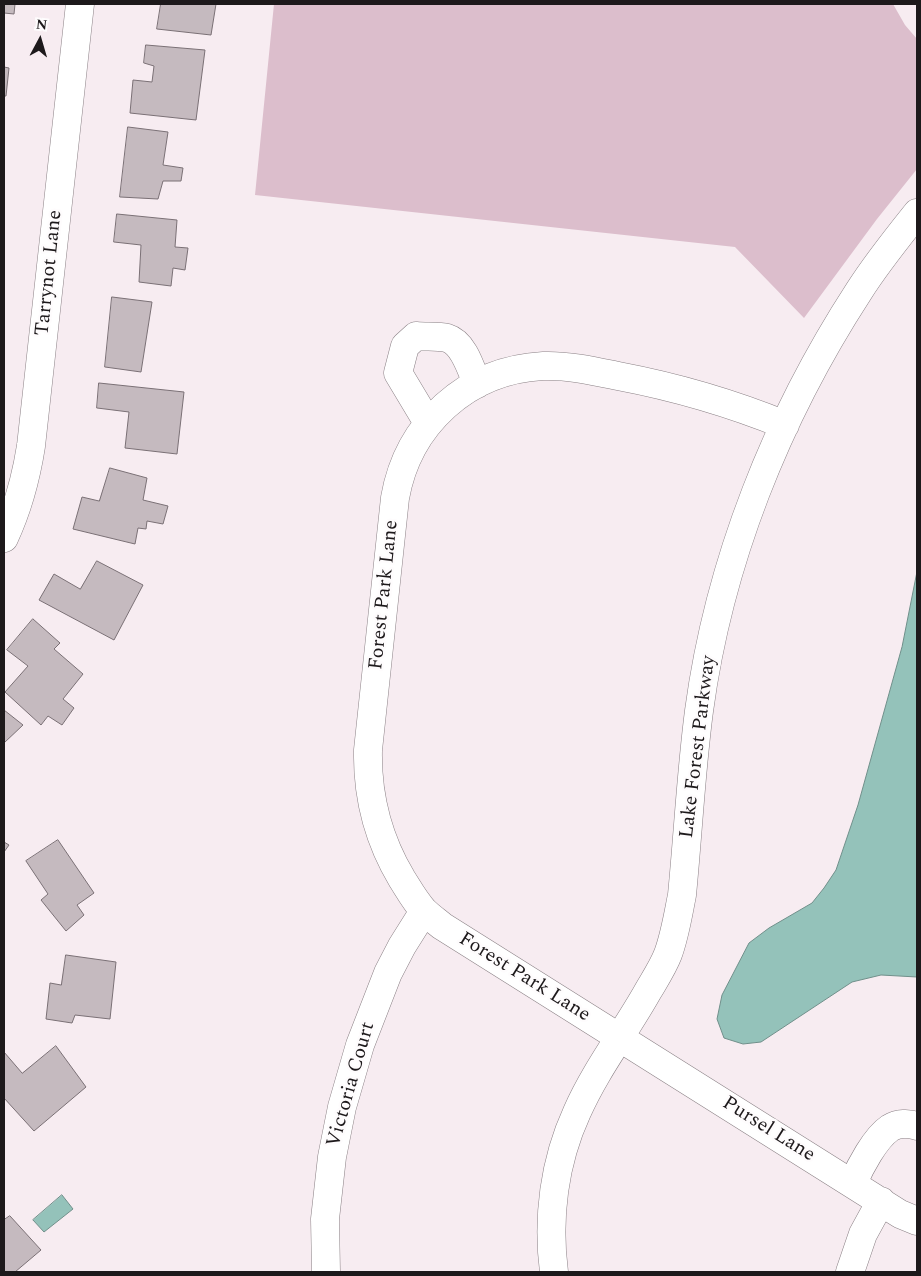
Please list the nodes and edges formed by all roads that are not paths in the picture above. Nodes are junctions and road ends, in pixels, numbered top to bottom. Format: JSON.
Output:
{"nodes":[{"id":1,"x":80,"y":4,"type":"edge"},
{"id":2,"x":917,"y":213,"type":"edge"},
{"id":3,"x":477,"y":384,"type":"junction"},
{"id":4,"x":428,"y":423,"type":"junction"},
{"id":5,"x":785,"y":425,"type":"junction"},
{"id":6,"x":4,"y":538,"type":"edge"},
{"id":7,"x":424,"y":911,"type":"junction"},
{"id":8,"x":619,"y":1038,"type":"junction"},
{"id":9,"x":917,"y":1126,"type":"edge"},
{"id":10,"x":853,"y":1183,"type":"junction"},
{"id":11,"x":881,"y":1201,"type":"junction"},
{"id":12,"x":916,"y":1216,"type":"edge"},
{"id":13,"x":326,"y":1272,"type":"edge"},
{"id":14,"x":554,"y":1272,"type":"edge"},
{"id":15,"x":850,"y":1272,"type":"edge"}],
"edges":[{"from":1,"to":6,"type":"street","name":"Tarrynot Lane"},
{"from":2,"to":5,"type":"street","name":"Lake Forest Parkway"},
{"from":3,"to":4,"type":"street","name":"Forest Park Lane"},
{"from":3,"to":4,"type":"street"},
{"from":3,"to":5,"type":"street","name":"Forest Park Lane"},
{"from":4,"to":7,"type":"street","name":"Forest Park Lane"},
{"from":5,"to":8,"type":"street","name":"Lake Forest Parkway"},
{"from":7,"to":8,"type":"street","name":"Forest Park Lane"},
{"from":7,"to":13,"type":"street","name":"Victoria Court"},
{"from":8,"to":10,"type":"street","name":"Pursel Lane"},
{"from":8,"to":14,"type":"street","name":"Lake Forest Parkway"},
{"from":9,"to":10,"type":"street"},
{"from":10,"to":11,"type":"street","name":"Pursel Lane"},
{"from":11,"to":12,"type":"street","name":"Pursel Lane"},
{"from":11,"to":15,"type":"street"}]}
